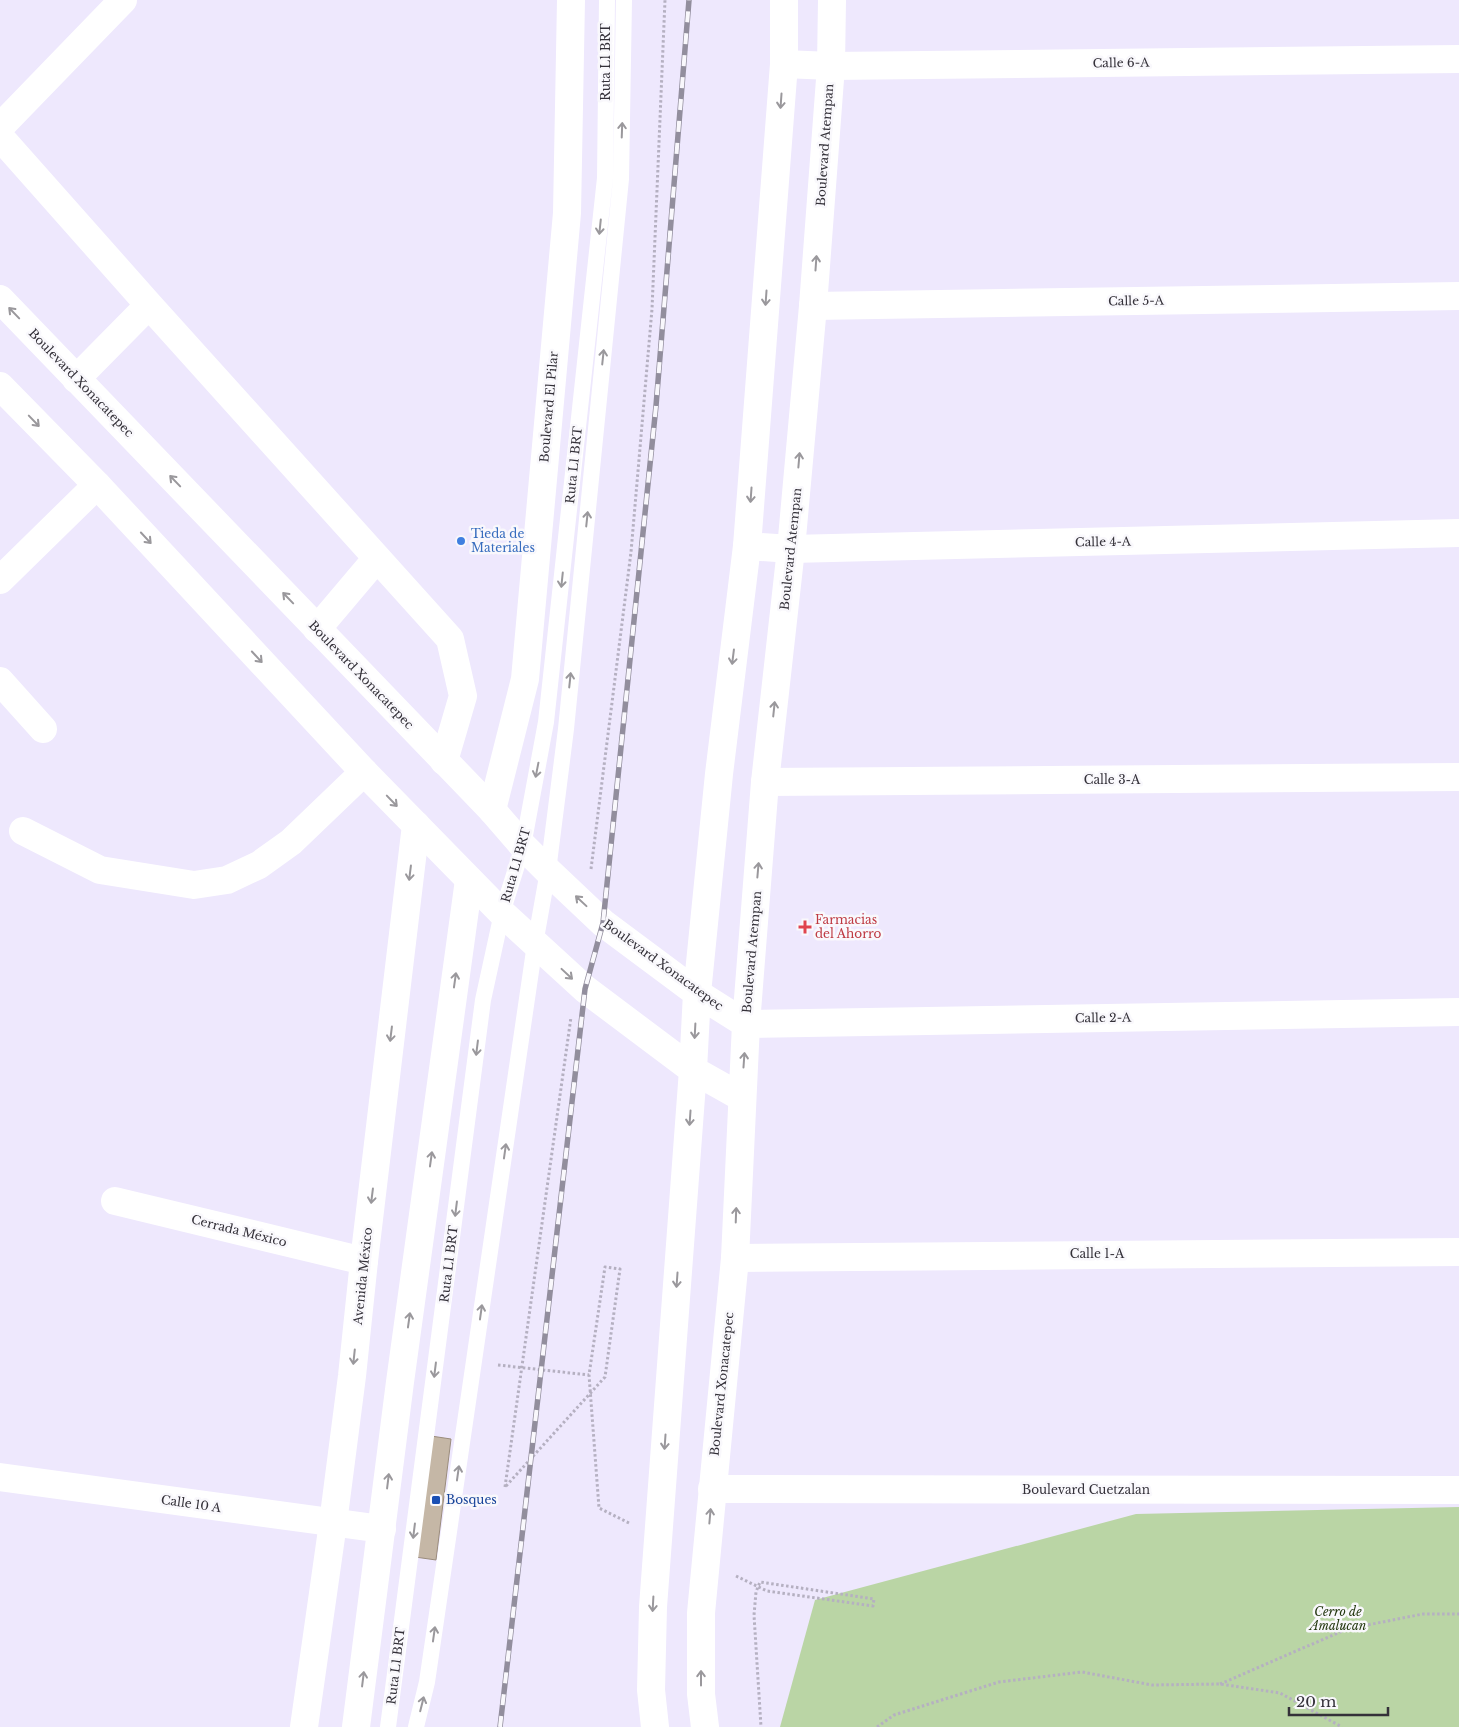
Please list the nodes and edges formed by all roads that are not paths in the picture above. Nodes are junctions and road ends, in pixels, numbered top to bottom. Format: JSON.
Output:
{"nodes":[{"id":1,"x":123,"y":0,"type":"edge"},
{"id":2,"x":571,"y":0,"type":"edge"},
{"id":3,"x":606,"y":0,"type":"edge"},
{"id":4,"x":624,"y":0,"type":"edge"},
{"id":5,"x":784,"y":0,"type":"edge"},
{"id":6,"x":832,"y":0,"type":"edge"},
{"id":7,"x":1459,"y":59,"type":"edge"},
{"id":8,"x":784,"y":64,"type":"junction"},
{"id":9,"x":831,"y":66,"type":"junction"},
{"id":10,"x":0,"y":127,"type":"edge"},
{"id":11,"x":0,"y":137,"type":"edge"},
{"id":12,"x":1459,"y":296,"type":"edge"},
{"id":13,"x":0,"y":299,"type":"edge"},
{"id":14,"x":149,"y":305,"type":"junction"},
{"id":15,"x":813,"y":306,"type":"junction"},
{"id":16,"x":76,"y":378,"type":"junction"},
{"id":17,"x":0,"y":386,"type":"edge"},
{"id":18,"x":97,"y":485,"type":"junction"},
{"id":19,"x":1459,"y":534,"type":"edge"},
{"id":20,"x":747,"y":546,"type":"junction"},
{"id":21,"x":791,"y":549,"type":"junction"},
{"id":22,"x":377,"y":558,"type":"junction"},
{"id":23,"x":0,"y":580,"type":"edge"},
{"id":24,"x":317,"y":629,"type":"junction"},
{"id":25,"x":0,"y":680,"type":"edge"},
{"id":26,"x":43,"y":729,"type":"dead end"},
{"id":27,"x":444,"y":761,"type":"junction"},
{"id":28,"x":364,"y":772,"type":"junction"},
{"id":29,"x":1459,"y":777,"type":"edge"},
{"id":30,"x":765,"y":782,"type":"junction"},
{"id":31,"x":492,"y":810,"type":"junction"},
{"id":32,"x":416,"y":825,"type":"junction"},
{"id":33,"x":23,"y":831,"type":"dead end"},
{"id":34,"x":523,"y":846,"type":"junction"},
{"id":35,"x":548,"y":871,"type":"junction"},
{"id":36,"x":469,"y":880,"type":"junction"},
{"id":37,"x":502,"y":913,"type":"junction"},
{"id":38,"x":535,"y":944,"type":"junction"},
{"id":39,"x":697,"y":993,"type":"junction"},
{"id":40,"x":1459,"y":1012,"type":"edge"},
{"id":41,"x":746,"y":1024,"type":"junction"},
{"id":42,"x":693,"y":1070,"type":"junction"},
{"id":43,"x":741,"y":1097,"type":"junction"},
{"id":44,"x":115,"y":1201,"type":"dead end"},
{"id":45,"x":1459,"y":1252,"type":"edge"},
{"id":46,"x":735,"y":1258,"type":"junction"},
{"id":47,"x":364,"y":1261,"type":"junction"},
{"id":48,"x":0,"y":1477,"type":"edge"},
{"id":49,"x":712,"y":1489,"type":"junction"},
{"id":50,"x":1459,"y":1490,"type":"edge"},
{"id":51,"x":333,"y":1523,"type":"junction"},
{"id":52,"x":382,"y":1529,"type":"junction"},
{"id":53,"x":304,"y":1727,"type":"edge"},
{"id":54,"x":356,"y":1727,"type":"edge"},
{"id":55,"x":388,"y":1727,"type":"edge"},
{"id":56,"x":416,"y":1727,"type":"edge"},
{"id":57,"x":655,"y":1727,"type":"edge"},
{"id":58,"x":705,"y":1727,"type":"edge"}],
"edges":[{"from":1,"to":10,"type":"street"},
{"from":2,"to":31,"type":"street","name":"Boulevard El Pilar"},
{"from":3,"to":34,"type":"lane","name":"Ruta L1 BRT","one_way":true},
{"from":35,"to":4,"type":"lane","name":"Ruta L1 BRT","one_way":true},
{"from":5,"to":8,"type":"street"},
{"from":6,"to":9,"type":"street","name":"Boulevard Atempan"},
{"from":7,"to":9,"type":"street","name":"Calle 6-A"},
{"from":8,"to":9,"type":"street","name":"Calle 6-A"},
{"from":8,"to":20,"type":"street","one_way":true},
{"from":15,"to":9,"type":"street","name":"Boulevard Atempan","one_way":true},
{"from":11,"to":14,"type":"street"},
{"from":12,"to":15,"type":"street","name":"Calle 5-A"},
{"from":16,"to":13,"type":"street","name":"Boulevard Xonacatepec","one_way":true},
{"from":14,"to":16,"type":"street"},
{"from":14,"to":22,"type":"street"},
{"from":21,"to":15,"type":"street","name":"Boulevard Atempan","one_way":true},
{"from":24,"to":16,"type":"street","name":"Boulevard Xonacatepec","one_way":true},
{"from":17,"to":18,"type":"street","one_way":true},
{"from":18,"to":23,"type":"street"},
{"from":18,"to":28,"type":"street","one_way":true},
{"from":19,"to":21,"type":"street","name":"Calle 4-A"},
{"from":20,"to":21,"type":"street","name":"Calle 4-A"},
{"from":20,"to":39,"type":"street","one_way":true},
{"from":30,"to":21,"type":"street","name":"Boulevard Atempan","one_way":true},
{"from":22,"to":24,"type":"street"},
{"from":22,"to":27,"type":"street"},
{"from":24,"to":27,"type":"street","name":"Boulevard Xonacatepec"},
{"from":25,"to":26,"type":"street"},
{"from":27,"to":31,"type":"street","name":"Boulevard Xonacatepec"},
{"from":28,"to":32,"type":"street","one_way":true},
{"from":28,"to":33,"type":"street"},
{"from":29,"to":30,"type":"street","name":"Calle 3-A"},
{"from":41,"to":30,"type":"street","name":"Boulevard Atempan","one_way":true},
{"from":31,"to":34,"type":"street","name":"Boulevard Xonacatepec"},
{"from":32,"to":36,"type":"street"},
{"from":32,"to":47,"type":"street","name":"Avenida México","one_way":true},
{"from":34,"to":35,"type":"street","name":"Boulevard Xonacatepec"},
{"from":34,"to":37,"type":"lane","name":"Ruta L1 BRT"},
{"from":35,"to":38,"type":"lane","name":"Ruta L1 BRT"},
{"from":39,"to":35,"type":"street","name":"Boulevard Xonacatepec","one_way":true},
{"from":36,"to":37,"type":"street"},
{"from":52,"to":36,"type":"street","one_way":true},
{"from":37,"to":38,"type":"street"},
{"from":37,"to":55,"type":"lane","name":"Ruta L1 BRT","one_way":true},
{"from":38,"to":42,"type":"street","one_way":true},
{"from":56,"to":38,"type":"lane","name":"Ruta L1 BRT","one_way":true},
{"from":39,"to":41,"type":"street","name":"Boulevard Xonacatepec"},
{"from":39,"to":42,"type":"street","one_way":true},
{"from":40,"to":41,"type":"street","name":"Calle 2-A"},
{"from":43,"to":41,"type":"street","name":"Boulevard Atempan","one_way":true},
{"from":42,"to":43,"type":"street"},
{"from":42,"to":57,"type":"street","one_way":true},
{"from":46,"to":43,"type":"street","name":"Boulevard Xonacatepec","one_way":true},
{"from":44,"to":47,"type":"street","name":"Cerrada México"},
{"from":45,"to":46,"type":"street","name":"Calle 1-A"},
{"from":46,"to":49,"type":"street","name":"Boulevard Xonacatepec"},
{"from":47,"to":51,"type":"street","name":"Avenida México","one_way":true},
{"from":48,"to":51,"type":"street","name":"Calle 10 A"},
{"from":49,"to":50,"type":"street","name":"Boulevard Cuetzalan"},
{"from":58,"to":49,"type":"street","name":"Boulevard Xonacatepec","one_way":true},
{"from":51,"to":52,"type":"street","name":"Calle 10 A"},
{"from":51,"to":53,"type":"street","name":"Avenida México"},
{"from":54,"to":52,"type":"street","one_way":true}]}
